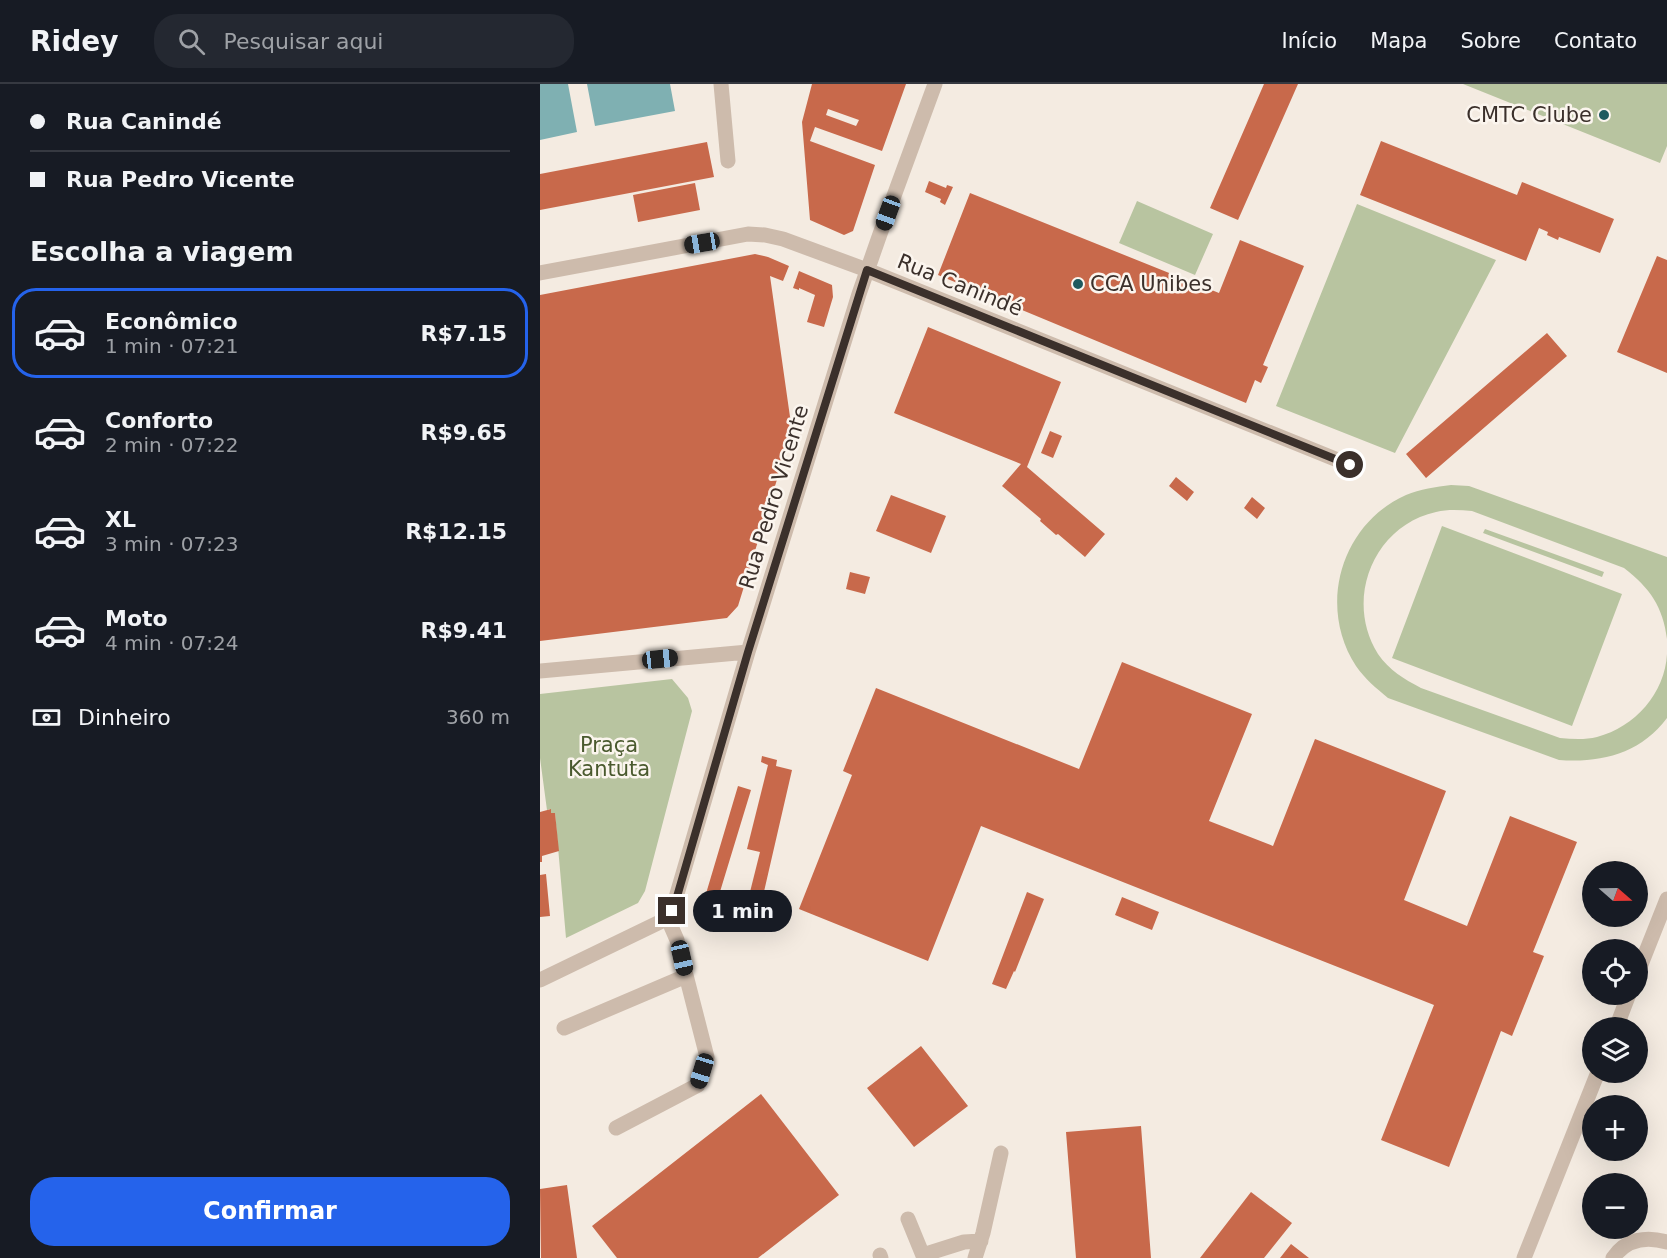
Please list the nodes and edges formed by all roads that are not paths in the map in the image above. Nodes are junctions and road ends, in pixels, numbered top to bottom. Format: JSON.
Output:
{"nodes":[{"id":1,"x":721,"y":84,"type":"edge"},
{"id":2,"x":935,"y":84,"type":"edge"},
{"id":3,"x":728,"y":161,"type":"dead end"},
{"id":4,"x":867,"y":270,"type":"junction"},
{"id":5,"x":540,"y":273,"type":"edge"},
{"id":6,"x":1350,"y":465,"type":"dead end"},
{"id":7,"x":748,"y":652,"type":"junction"},
{"id":8,"x":545,"y":671,"type":"edge"},
{"id":9,"x":1667,"y":899,"type":"edge"},
{"id":10,"x":663,"y":920,"type":"junction"},
{"id":11,"x":1648,"y":947,"type":"edge"},
{"id":12,"x":686,"y":976,"type":"junction"},
{"id":13,"x":540,"y":980,"type":"edge"},
{"id":14,"x":564,"y":1028,"type":"dead end"},
{"id":15,"x":1594,"y":1083,"type":"edge"},
{"id":16,"x":616,"y":1128,"type":"dead end"},
{"id":17,"x":1001,"y":1153,"type":"dead end"},
{"id":18,"x":908,"y":1219,"type":"dead end"},
{"id":19,"x":981,"y":1241,"type":"junction"},
{"id":20,"x":1667,"y":1242,"type":"edge"},
{"id":21,"x":923,"y":1256,"type":"edge"},
{"id":22,"x":975,"y":1258,"type":"edge"},
{"id":23,"x":1524,"y":1258,"type":"edge"},
{"id":24,"x":1613,"y":1258,"type":"edge"}],
"edges":[{"from":1,"to":3,"type":"street"},
{"from":2,"to":4,"type":"street","name":"Rua Pedro Vicente"},
{"from":4,"to":5,"type":"street","name":"Rua Canindé"},
{"from":4,"to":6,"type":"street","name":"Rua Canindé"},
{"from":4,"to":7,"type":"street","name":"Rua Pedro Vicente"},
{"from":7,"to":8,"type":"street"},
{"from":7,"to":10,"type":"street","name":"Rua Pedro Vicente"},
{"from":9,"to":11,"type":"street"},
{"from":10,"to":12,"type":"street"},
{"from":10,"to":13,"type":"street"},
{"from":12,"to":14,"type":"street"},
{"from":12,"to":16,"type":"street"},
{"from":15,"to":23,"type":"street"},
{"from":17,"to":19,"type":"street"},
{"from":18,"to":21,"type":"street"},
{"from":19,"to":21,"type":"street"},
{"from":19,"to":22,"type":"street"},
{"from":20,"to":24,"type":"street"}]}
